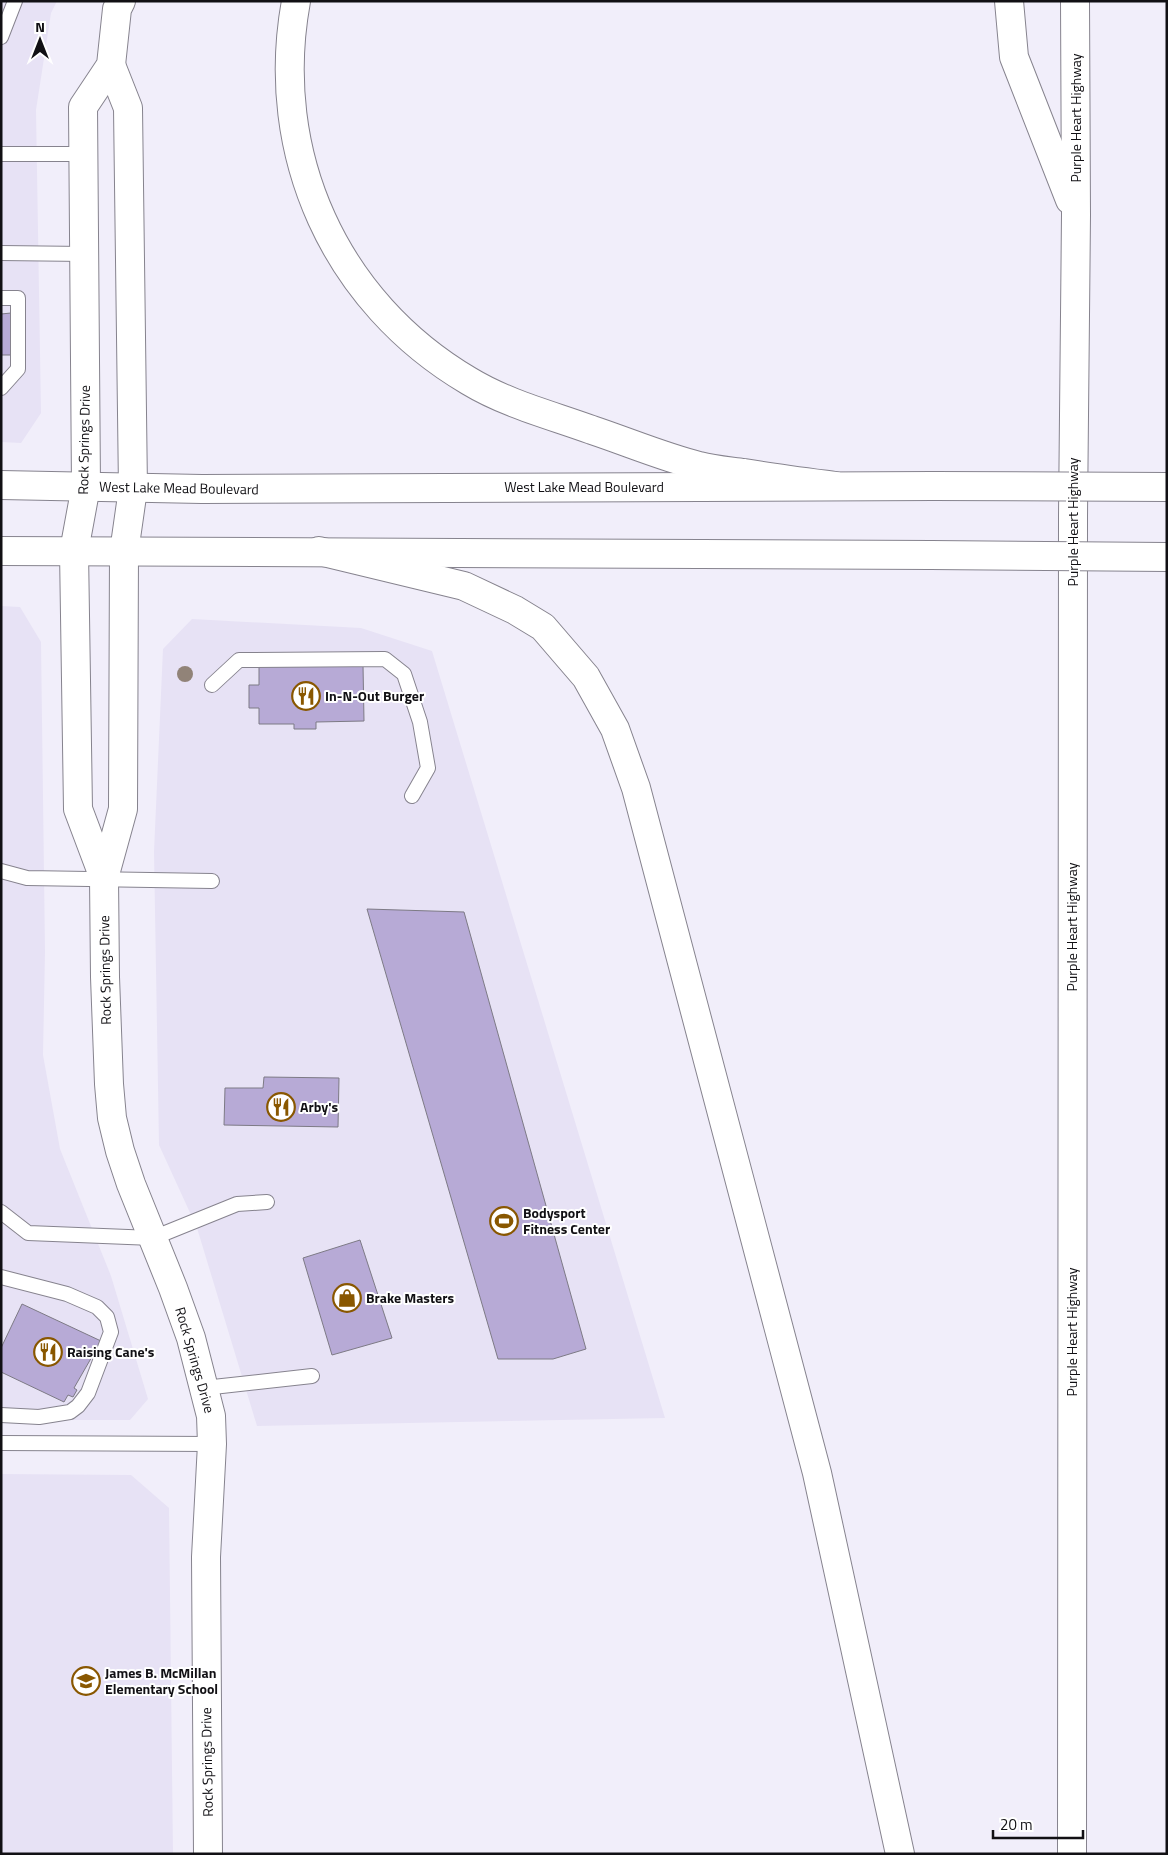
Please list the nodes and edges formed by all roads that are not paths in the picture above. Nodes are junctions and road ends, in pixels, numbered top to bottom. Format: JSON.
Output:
{"nodes":[{"id":1,"x":15,"y":1,"type":"edge"},
{"id":2,"x":121,"y":1,"type":"edge"},
{"id":3,"x":296,"y":1,"type":"edge"},
{"id":4,"x":1008,"y":1,"type":"edge"},
{"id":5,"x":1075,"y":1,"type":"edge"},
{"id":6,"x":1,"y":37,"type":"edge"},
{"id":7,"x":111,"y":65,"type":"junction"},
{"id":8,"x":1,"y":154,"type":"edge"},
{"id":9,"x":84,"y":154,"type":"junction"},
{"id":10,"x":1076,"y":215,"type":"junction"},
{"id":11,"x":1,"y":253,"type":"edge"},
{"id":12,"x":85,"y":254,"type":"junction"},
{"id":13,"x":1,"y":298,"type":"edge"},
{"id":14,"x":1,"y":388,"type":"edge"},
{"id":15,"x":1,"y":485,"type":"edge"},
{"id":16,"x":86,"y":486,"type":"junction"},
{"id":17,"x":835,"y":486,"type":"junction"},
{"id":18,"x":1167,"y":487,"type":"edge"},
{"id":19,"x":133,"y":489,"type":"junction"},
{"id":20,"x":1,"y":551,"type":"edge"},
{"id":21,"x":74,"y":551,"type":"junction"},
{"id":22,"x":319,"y":551,"type":"junction"},
{"id":23,"x":124,"y":552,"type":"junction"},
{"id":24,"x":1167,"y":557,"type":"edge"},
{"id":25,"x":212,"y":685,"type":"dead end"},
{"id":26,"x":412,"y":796,"type":"dead end"},
{"id":27,"x":1,"y":872,"type":"edge"},
{"id":28,"x":104,"y":878,"type":"junction"},
{"id":29,"x":212,"y":881,"type":"dead end"},
{"id":30,"x":267,"y":1202,"type":"dead end"},
{"id":31,"x":1,"y":1212,"type":"edge"},
{"id":32,"x":153,"y":1238,"type":"junction"},
{"id":33,"x":1,"y":1277,"type":"edge"},
{"id":34,"x":312,"y":1376,"type":"dead end"},
{"id":35,"x":204,"y":1388,"type":"junction"},
{"id":36,"x":1,"y":1415,"type":"edge"},
{"id":37,"x":1,"y":1444,"type":"edge"},
{"id":38,"x":212,"y":1444,"type":"junction"},
{"id":39,"x":208,"y":1854,"type":"edge"},
{"id":40,"x":900,"y":1854,"type":"edge"},
{"id":41,"x":1072,"y":1854,"type":"edge"}],
"edges":[{"from":1,"to":6,"type":"lane"},
{"from":2,"to":7,"type":"main road","name":"Rock Springs Drive"},
{"from":3,"to":17,"type":"main road"},
{"from":4,"to":10,"type":"main road"},
{"from":5,"to":10,"type":"main road","name":"Purple Heart Highway"},
{"from":7,"to":9,"type":"main road","name":"Rock Springs Drive"},
{"from":7,"to":19,"type":"main road","name":"Rock Springs Drive"},
{"from":8,"to":9,"type":"lane"},
{"from":9,"to":12,"type":"main road","name":"Rock Springs Drive"},
{"from":10,"to":41,"type":"main road","name":"Purple Heart Highway"},
{"from":11,"to":12,"type":"lane"},
{"from":12,"to":16,"type":"main road","name":"Rock Springs Drive"},
{"from":13,"to":14,"type":"lane"},
{"from":15,"to":16,"type":"main road","name":"West Lake Mead Boulevard"},
{"from":16,"to":19,"type":"main road","name":"West Lake Mead Boulevard"},
{"from":16,"to":21,"type":"main road","name":"Rock Springs Drive"},
{"from":17,"to":18,"type":"main road","name":"West Lake Mead Boulevard","bridge":true},
{"from":17,"to":19,"type":"main road","name":"West Lake Mead Boulevard"},
{"from":19,"to":23,"type":"main road","name":"Rock Springs Drive"},
{"from":20,"to":21,"type":"main road"},
{"from":21,"to":23,"type":"main road"},
{"from":21,"to":28,"type":"main road","name":"Rock Springs Drive"},
{"from":22,"to":23,"type":"main road"},
{"from":22,"to":24,"type":"main road","bridge":true},
{"from":22,"to":40,"type":"main road"},
{"from":23,"to":28,"type":"main road","name":"Rock Springs Drive"},
{"from":25,"to":26,"type":"lane"},
{"from":27,"to":28,"type":"lane"},
{"from":28,"to":29,"type":"lane"},
{"from":28,"to":32,"type":"main road","name":"Rock Springs Drive"},
{"from":30,"to":32,"type":"lane"},
{"from":31,"to":32,"type":"lane"},
{"from":32,"to":35,"type":"main road","name":"Rock Springs Drive"},
{"from":33,"to":36,"type":"lane"},
{"from":34,"to":35,"type":"lane"},
{"from":35,"to":38,"type":"main road","name":"Rock Springs Drive"},
{"from":37,"to":38,"type":"lane"},
{"from":38,"to":39,"type":"main road","name":"Rock Springs Drive"}]}
